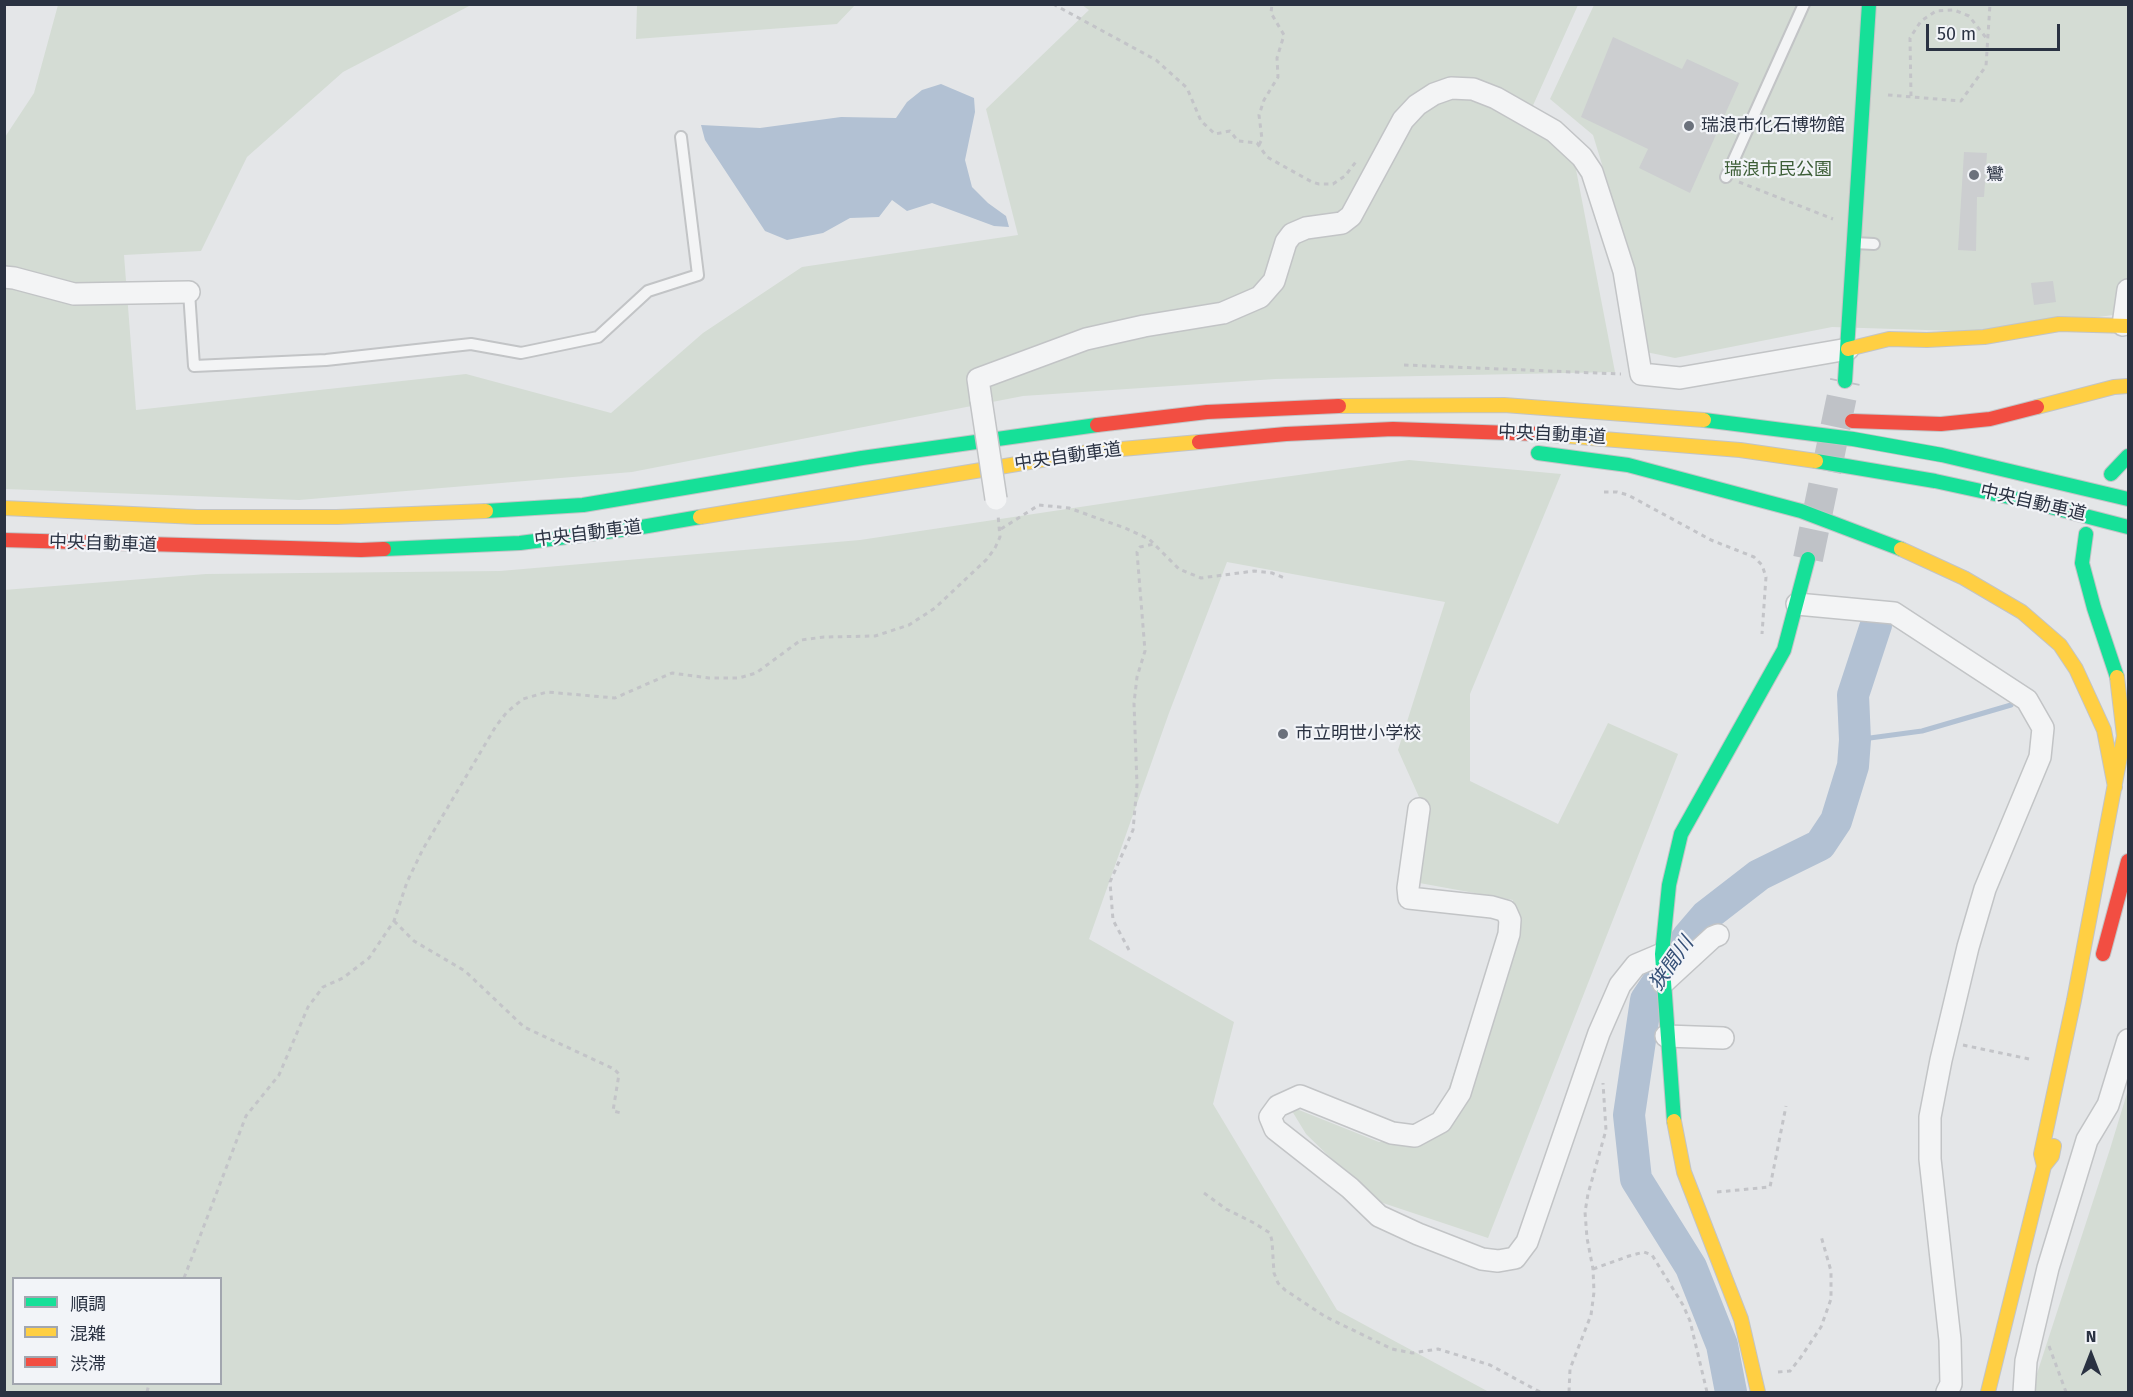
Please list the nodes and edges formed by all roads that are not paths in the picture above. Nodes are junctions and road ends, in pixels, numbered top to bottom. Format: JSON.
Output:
{"nodes":[{"id":1,"x":1804,"y":4,"type":"edge"},
{"id":2,"x":1869,"y":4,"type":"edge"},
{"id":3,"x":681,"y":137,"type":"dead end"},
{"id":4,"x":1726,"y":177,"type":"road end"},
{"id":5,"x":1854,"y":243,"type":"junction"},
{"id":6,"x":1874,"y":244,"type":"dead end"},
{"id":7,"x":4,"y":278,"type":"edge"},
{"id":8,"x":2128,"y":290,"type":"edge"},
{"id":9,"x":189,"y":292,"type":"joint"},
{"id":10,"x":2126,"y":326,"type":"edge"},
{"id":11,"x":1848,"y":349,"type":"junction"},
{"id":12,"x":1845,"y":381,"type":"tunnel mouth"},
{"id":13,"x":2128,"y":386,"type":"edge"},
{"id":14,"x":1593,"y":398,"type":"dead end"},
{"id":15,"x":1504,"y":405,"type":"junction"},
{"id":16,"x":1840,"y":419,"type":"dead end"},
{"id":17,"x":1180,"y":443,"type":"junction"},
{"id":18,"x":1256,"y":451,"type":"dead end"},
{"id":19,"x":1519,"y":451,"type":"dead end"},
{"id":20,"x":2128,"y":456,"type":"edge"},
{"id":21,"x":2111,"y":474,"type":"dead end"},
{"id":22,"x":996,"y":499,"type":"road end"},
{"id":23,"x":2128,"y":499,"type":"edge"},
{"id":24,"x":4,"y":508,"type":"edge"},
{"id":25,"x":2128,"y":527,"type":"edge"},
{"id":26,"x":2086,"y":534,"type":"dead end"},
{"id":27,"x":4,"y":540,"type":"edge"},
{"id":28,"x":1808,"y":559,"type":"tunnel mouth"},
{"id":29,"x":1797,"y":604,"type":"junction"},
{"id":30,"x":2115,"y":787,"type":"junction"},
{"id":31,"x":1419,"y":809,"type":"dead end"},
{"id":32,"x":2128,"y":861,"type":"edge"},
{"id":33,"x":1718,"y":935,"type":"dead end"},
{"id":34,"x":1662,"y":954,"type":"junction"},
{"id":35,"x":2098,"y":971,"type":"dead end"},
{"id":36,"x":1663,"y":983,"type":"junction"},
{"id":37,"x":1666,"y":1029,"type":"junction"},
{"id":38,"x":1723,"y":1038,"type":"dead end"},
{"id":39,"x":2128,"y":1040,"type":"edge"},
{"id":40,"x":2072,"y":1075,"type":"dead end"},
{"id":41,"x":2044,"y":1166,"type":"junction"},
{"id":42,"x":1758,"y":1392,"type":"edge"},
{"id":43,"x":1947,"y":1392,"type":"edge"},
{"id":44,"x":1988,"y":1392,"type":"edge"},
{"id":45,"x":2024,"y":1392,"type":"edge"}],
"edges":[{"from":1,"to":4,"type":"lane"},
{"from":2,"to":5,"type":"main road"},
{"from":3,"to":9,"type":"lane"},
{"from":5,"to":6,"type":"lane"},
{"from":5,"to":11,"type":"main road"},
{"from":7,"to":9,"type":"street"},
{"from":8,"to":10,"type":"street"},
{"from":10,"to":11,"type":"main road"},
{"from":11,"to":12,"type":"main road"},
{"from":11,"to":22,"type":"street","bridge":true},
{"from":13,"to":16,"type":"main road"},
{"from":14,"to":15,"type":"main road"},
{"from":15,"to":23,"type":"main road","name":"中央自動車道"},
{"from":15,"to":24,"type":"main road","name":"中央自動車道"},
{"from":17,"to":18,"type":"main road"},
{"from":17,"to":25,"type":"main road","name":"中央自動車道"},
{"from":17,"to":27,"type":"main road","name":"中央自動車道"},
{"from":19,"to":30,"type":"main road"},
{"from":20,"to":21,"type":"main road"},
{"from":26,"to":30,"type":"main road"},
{"from":28,"to":29,"type":"main road"},
{"from":29,"to":34,"type":"main road"},
{"from":29,"to":43,"type":"street"},
{"from":30,"to":41,"type":"main road"},
{"from":31,"to":34,"type":"street"},
{"from":32,"to":35,"type":"main road"},
{"from":33,"to":36,"type":"street"},
{"from":34,"to":36,"type":"main road"},
{"from":36,"to":37,"type":"main road"},
{"from":37,"to":38,"type":"street"},
{"from":37,"to":42,"type":"main road"},
{"from":39,"to":45,"type":"street"},
{"from":40,"to":41,"type":"main road"},
{"from":41,"to":44,"type":"main road"}]}
